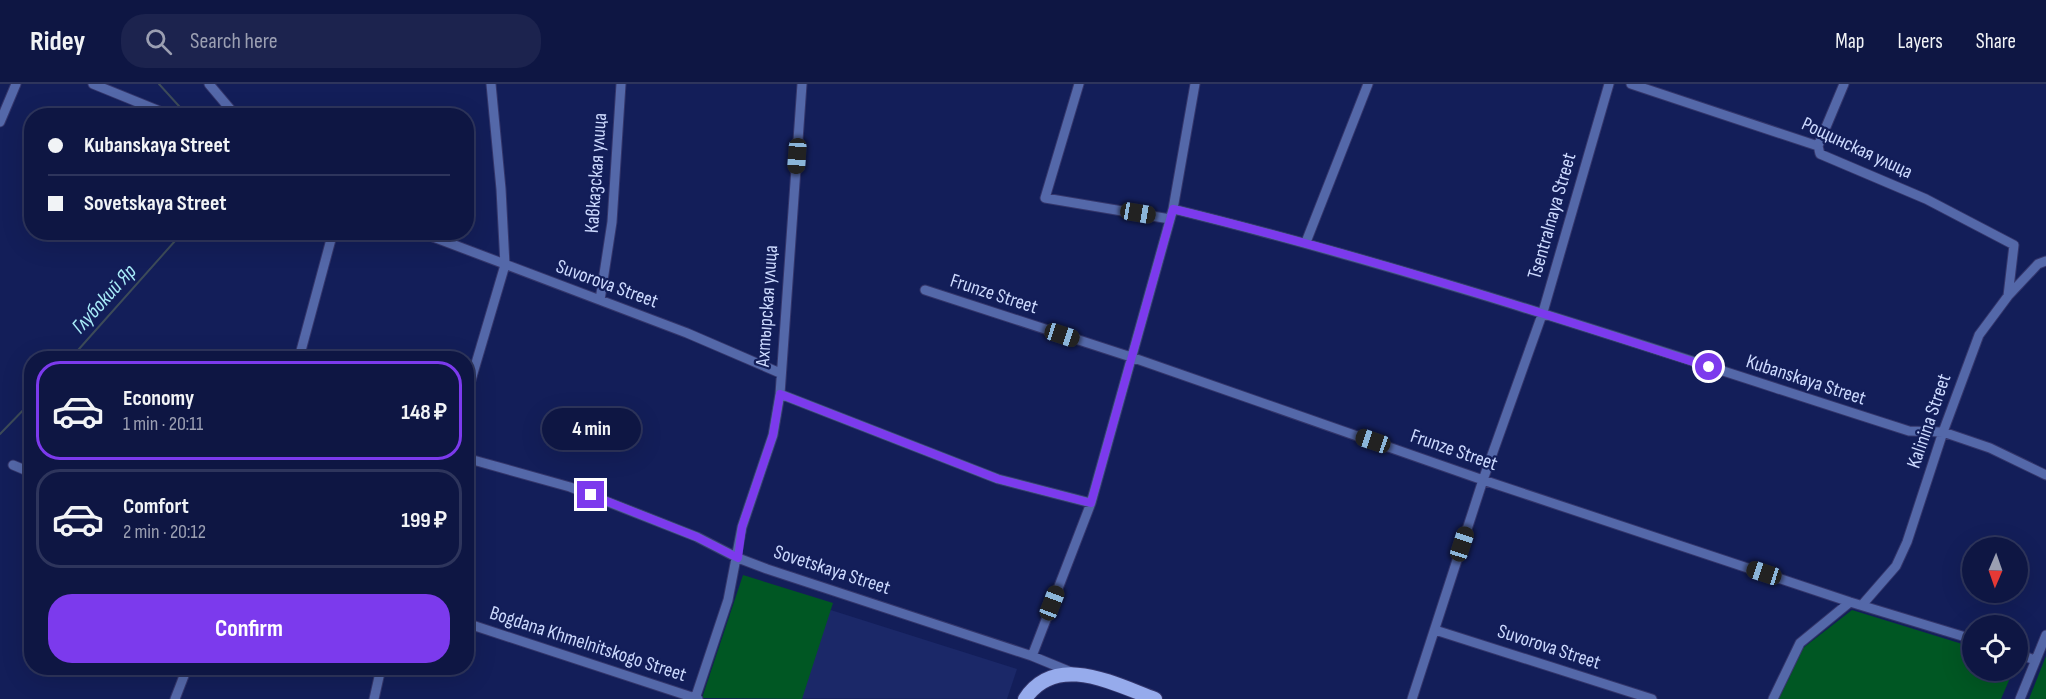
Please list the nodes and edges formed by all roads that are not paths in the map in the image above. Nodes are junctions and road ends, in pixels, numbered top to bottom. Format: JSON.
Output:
{"nodes":[{"id":1,"x":16,"y":84,"type":"edge"},
{"id":2,"x":93,"y":84,"type":"edge"},
{"id":3,"x":209,"y":84,"type":"edge"},
{"id":4,"x":491,"y":84,"type":"edge"},
{"id":5,"x":621,"y":84,"type":"edge"},
{"id":6,"x":802,"y":84,"type":"edge"},
{"id":7,"x":1079,"y":84,"type":"edge"},
{"id":8,"x":1195,"y":84,"type":"edge"},
{"id":9,"x":1368,"y":84,"type":"edge"},
{"id":10,"x":1609,"y":84,"type":"edge"},
{"id":11,"x":1631,"y":84,"type":"edge"},
{"id":12,"x":1844,"y":84,"type":"edge"},
{"id":13,"x":152,"y":108,"type":"edge"},
{"id":14,"x":229,"y":108,"type":"edge"},
{"id":15,"x":0,"y":122,"type":"edge"},
{"id":16,"x":1818,"y":146,"type":"junction"},
{"id":17,"x":1171,"y":214,"type":"junction"},
{"id":18,"x":331,"y":240,"type":"edge"},
{"id":19,"x":441,"y":240,"type":"edge"},
{"id":20,"x":1306,"y":242,"type":"junction"},
{"id":21,"x":2046,"y":261,"type":"edge"},
{"id":22,"x":505,"y":265,"type":"junction"},
{"id":23,"x":925,"y":290,"type":"dead end"},
{"id":24,"x":2007,"y":296,"type":"junction"},
{"id":25,"x":600,"y":300,"type":"junction"},
{"id":26,"x":1543,"y":312,"type":"junction"},
{"id":27,"x":301,"y":351,"type":"edge"},
{"id":28,"x":1131,"y":357,"type":"junction"},
{"id":29,"x":474,"y":370,"type":"edge"},
{"id":30,"x":780,"y":373,"type":"junction"},
{"id":31,"x":780,"y":394,"type":"junction"},
{"id":32,"x":1943,"y":432,"type":"junction"},
{"id":33,"x":474,"y":460,"type":"edge"},
{"id":34,"x":13,"y":465,"type":"dead end"},
{"id":35,"x":24,"y":470,"type":"edge"},
{"id":36,"x":2046,"y":475,"type":"edge"},
{"id":37,"x":1483,"y":480,"type":"junction"},
{"id":38,"x":1091,"y":503,"type":"junction"},
{"id":39,"x":738,"y":558,"type":"junction"},
{"id":40,"x":1850,"y":602,"type":"junction"},
{"id":41,"x":1862,"y":605,"type":"junction"},
{"id":42,"x":474,"y":626,"type":"edge"},
{"id":43,"x":1435,"y":630,"type":"junction"},
{"id":44,"x":2046,"y":635,"type":"edge"},
{"id":45,"x":1962,"y":636,"type":"edge"},
{"id":46,"x":1032,"y":656,"type":"junction"},
{"id":47,"x":2028,"y":658,"type":"edge"},
{"id":48,"x":2035,"y":660,"type":"junction"},
{"id":49,"x":1071,"y":672,"type":"junction"},
{"id":50,"x":184,"y":675,"type":"edge"},
{"id":51,"x":379,"y":675,"type":"edge"},
{"id":52,"x":1034,"y":693,"type":"edge"},
{"id":53,"x":175,"y":699,"type":"edge"},
{"id":54,"x":374,"y":699,"type":"edge"},
{"id":55,"x":696,"y":699,"type":"edge"},
{"id":56,"x":1024,"y":699,"type":"edge"},
{"id":57,"x":1155,"y":699,"type":"edge"},
{"id":58,"x":1412,"y":699,"type":"edge"},
{"id":59,"x":1652,"y":699,"type":"edge"},
{"id":60,"x":1773,"y":699,"type":"edge"},
{"id":61,"x":2020,"y":699,"type":"edge"}],
"edges":[{"from":1,"to":15,"type":"street"},
{"from":2,"to":13,"type":"street"},
{"from":3,"to":14,"type":"street"},
{"from":4,"to":22,"type":"street"},
{"from":5,"to":25,"type":"street","name":"Кавказская улица"},
{"from":6,"to":30,"type":"street","name":"Ахтырская улица"},
{"from":7,"to":17,"type":"street","name":"Kubanskaya Street"},
{"from":8,"to":17,"type":"street"},
{"from":9,"to":20,"type":"street"},
{"from":10,"to":26,"type":"street","name":"Tsentralnaya Street"},
{"from":11,"to":16,"type":"street","name":"Рощинская улица"},
{"from":12,"to":16,"type":"street"},
{"from":16,"to":24,"type":"street","name":"Рощинская улица"},
{"from":17,"to":20,"type":"street","name":"Kubanskaya Street"},
{"from":17,"to":28,"type":"street"},
{"from":18,"to":27,"type":"street"},
{"from":19,"to":22,"type":"street","name":"Suvorova Street"},
{"from":20,"to":26,"type":"street","name":"Kubanskaya Street"},
{"from":21,"to":24,"type":"street","name":"Kalinina Street"},
{"from":22,"to":25,"type":"street","name":"Suvorova Street"},
{"from":22,"to":29,"type":"street"},
{"from":23,"to":28,"type":"street","name":"Frunze Street"},
{"from":24,"to":32,"type":"street","name":"Kalinina Street"},
{"from":25,"to":30,"type":"street","name":"Suvorova Street"},
{"from":26,"to":32,"type":"street","name":"Kubanskaya Street"},
{"from":26,"to":37,"type":"street","name":"Tsentralnaya Street"},
{"from":28,"to":37,"type":"street","name":"Frunze Street"},
{"from":28,"to":38,"type":"street"},
{"from":30,"to":31,"type":"street","name":"Ахтырская улица"},
{"from":31,"to":38,"type":"street"},
{"from":31,"to":39,"type":"street","name":"Ахтырская улица"},
{"from":32,"to":36,"type":"street","name":"Kubanskaya Street"},
{"from":32,"to":41,"type":"street","name":"Kalinina Street"},
{"from":33,"to":39,"type":"street","name":"Sovetskaya Street"},
{"from":34,"to":35,"type":"street"},
{"from":37,"to":40,"type":"street","name":"Frunze Street"},
{"from":37,"to":43,"type":"street","name":"Tsentralnaya Street"},
{"from":38,"to":46,"type":"street"},
{"from":39,"to":46,"type":"street","name":"Sovetskaya Street"},
{"from":39,"to":55,"type":"street","name":"Ахтырская улица"},
{"from":40,"to":41,"type":"street","name":"Frunze Street"},
{"from":40,"to":60,"type":"street"},
{"from":41,"to":45,"type":"street","name":"Frunze Street"},
{"from":42,"to":55,"type":"street","name":"Bogdana Khmelnitskogo Street"},
{"from":43,"to":58,"type":"street","name":"Tsentralnaya Street"},
{"from":43,"to":59,"type":"street","name":"Suvorova Street"},
{"from":44,"to":48,"type":"street"},
{"from":46,"to":49,"type":"street","name":"Sovetskaya Street"},
{"from":47,"to":48,"type":"street"},
{"from":48,"to":61,"type":"street"},
{"from":49,"to":52,"type":"highway"},
{"from":49,"to":57,"type":"highway","name":"Sovetskaya Street"},
{"from":50,"to":53,"type":"street"},
{"from":51,"to":54,"type":"street"},
{"from":52,"to":56,"type":"highway"}]}
